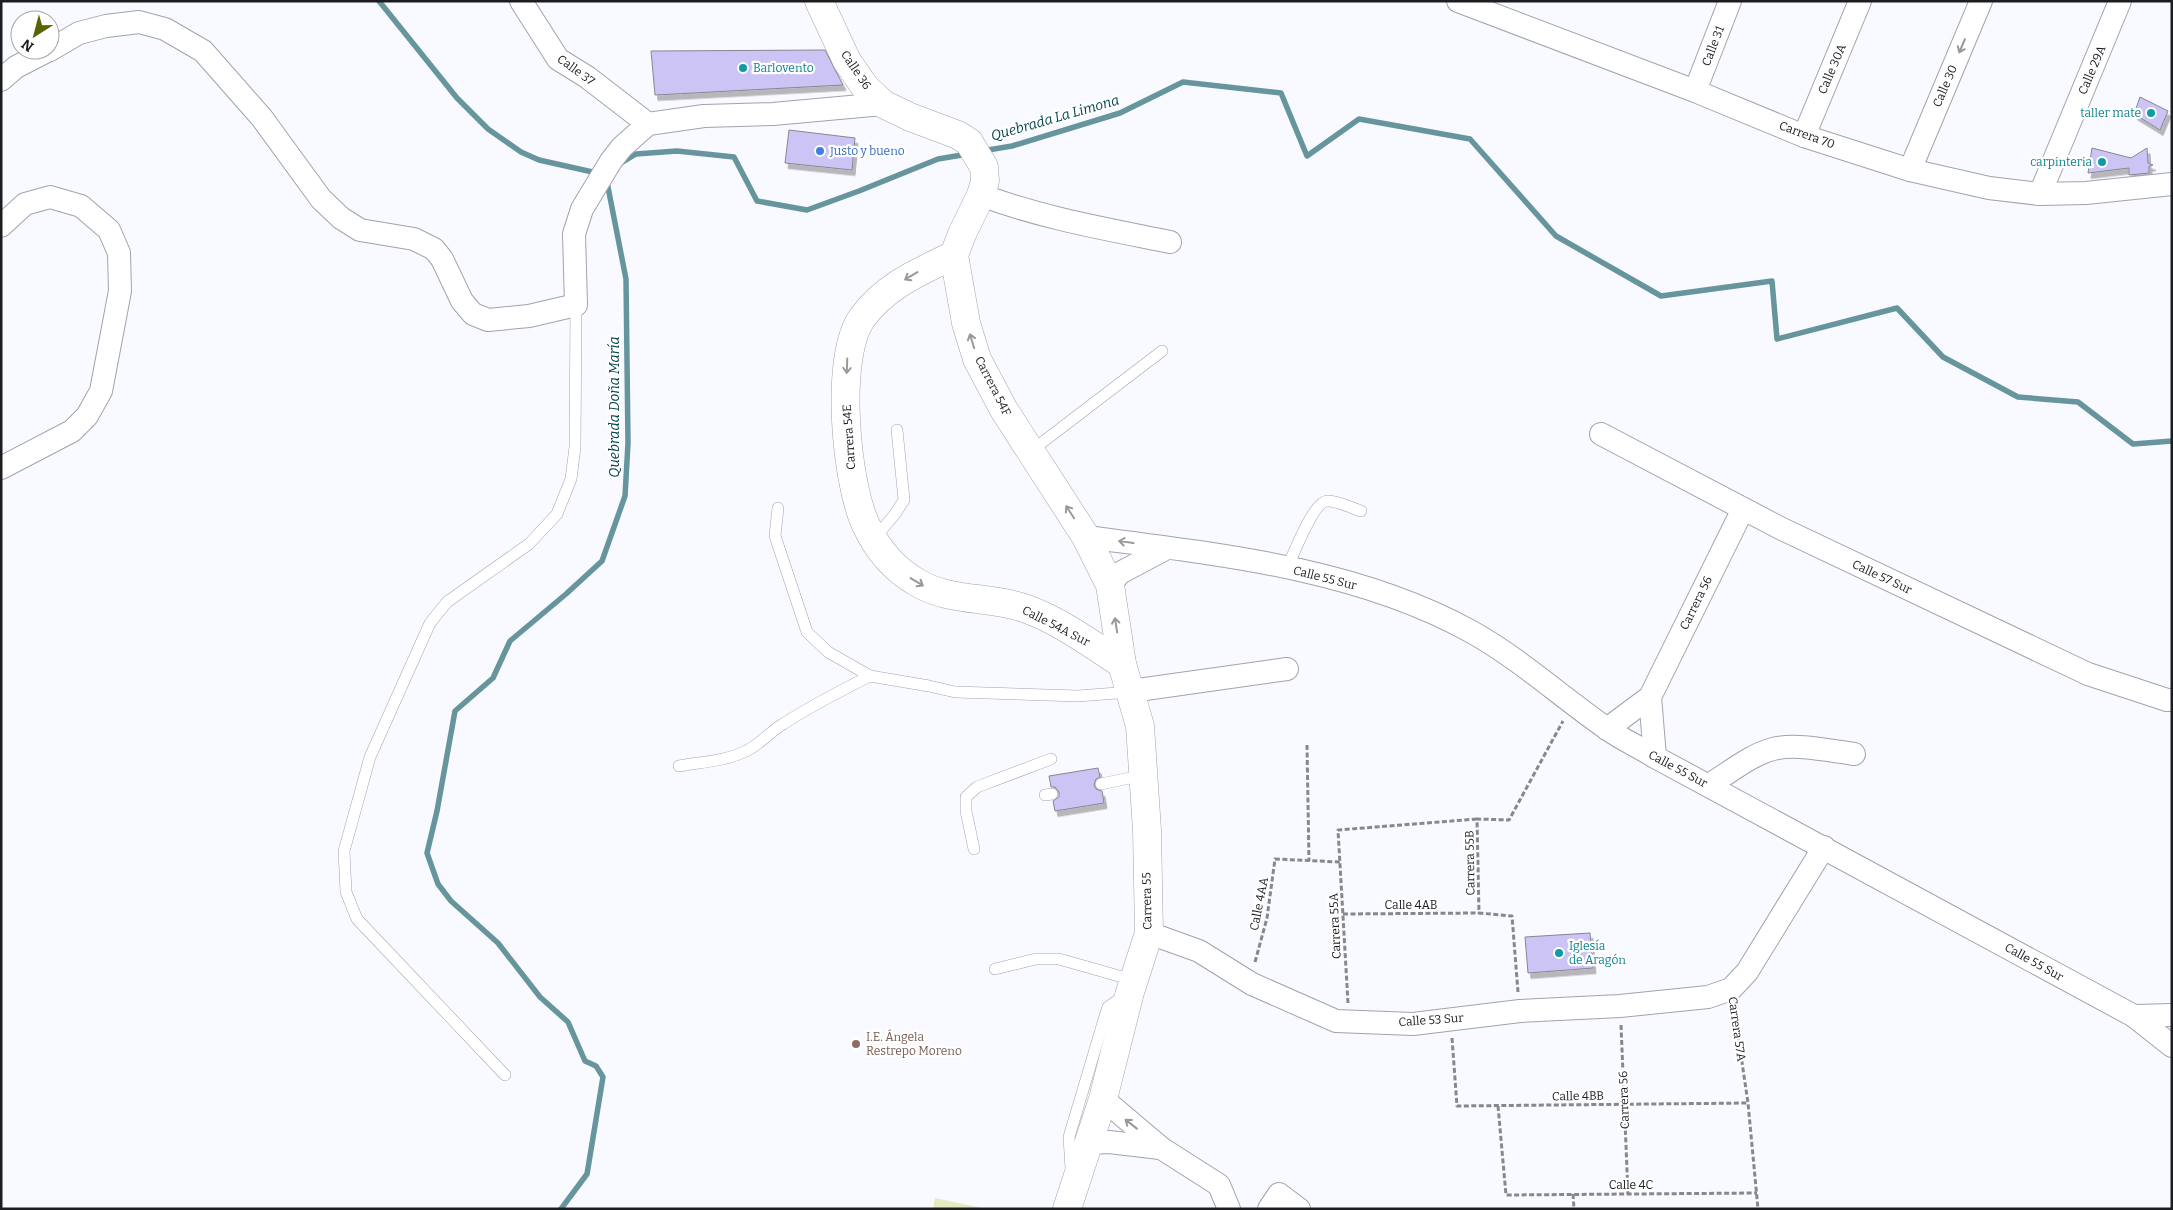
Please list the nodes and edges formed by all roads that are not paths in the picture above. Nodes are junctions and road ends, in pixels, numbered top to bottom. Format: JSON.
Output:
{"nodes":[{"id":1,"x":521,"y":1,"type":"edge"},
{"id":2,"x":819,"y":1,"type":"edge"},
{"id":3,"x":1458,"y":1,"type":"edge"},
{"id":4,"x":1730,"y":1,"type":"edge"},
{"id":5,"x":1860,"y":1,"type":"edge"},
{"id":6,"x":1981,"y":1,"type":"edge"},
{"id":7,"x":2120,"y":1,"type":"edge"},
{"id":8,"x":60,"y":44,"type":"edge"},
{"id":9,"x":30,"y":60,"type":"edge"},
{"id":10,"x":1,"y":80,"type":"edge"},
{"id":11,"x":1695,"y":91,"type":"junction"},
{"id":12,"x":883,"y":104,"type":"junction"},
{"id":13,"x":648,"y":124,"type":"junction"},
{"id":14,"x":1804,"y":136,"type":"junction"},
{"id":15,"x":1910,"y":170,"type":"junction"},
{"id":16,"x":2172,"y":184,"type":"edge"},
{"id":17,"x":2040,"y":194,"type":"junction"},
{"id":18,"x":981,"y":195,"type":"junction"},
{"id":19,"x":1,"y":226,"type":"edge"},
{"id":20,"x":1170,"y":242,"type":"dead end"},
{"id":21,"x":954,"y":255,"type":"junction"},
{"id":22,"x":576,"y":305,"type":"junction"},
{"id":23,"x":1162,"y":351,"type":"dead end"},
{"id":24,"x":897,"y":430,"type":"dead end"},
{"id":25,"x":1600,"y":434,"type":"dead end"},
{"id":26,"x":1031,"y":451,"type":"junction"},
{"id":27,"x":1,"y":468,"type":"edge"},
{"id":28,"x":778,"y":508,"type":"dead end"},
{"id":29,"x":1743,"y":510,"type":"junction"},
{"id":30,"x":1361,"y":511,"type":"dead end"},
{"id":31,"x":1086,"y":536,"type":"junction"},
{"id":32,"x":877,"y":545,"type":"junction"},
{"id":33,"x":1166,"y":548,"type":"junction"},
{"id":34,"x":1287,"y":568,"type":"junction"},
{"id":35,"x":1110,"y":586,"type":"junction"},
{"id":36,"x":1122,"y":664,"type":"junction"},
{"id":37,"x":1287,"y":669,"type":"dead end"},
{"id":38,"x":870,"y":676,"type":"junction"},
{"id":39,"x":1131,"y":691,"type":"junction"},
{"id":40,"x":2170,"y":695,"type":"edge"},
{"id":41,"x":1650,"y":696,"type":"junction"},
{"id":42,"x":1607,"y":729,"type":"junction"},
{"id":43,"x":1854,"y":754,"type":"dead end"},
{"id":44,"x":1655,"y":757,"type":"junction"},
{"id":45,"x":1051,"y":759,"type":"dead end"},
{"id":46,"x":679,"y":766,"type":"dead end"},
{"id":47,"x":1144,"y":775,"type":"junction"},
{"id":48,"x":1101,"y":784,"type":"dead end"},
{"id":49,"x":1709,"y":786,"type":"junction"},
{"id":50,"x":1824,"y":847,"type":"junction"},
{"id":51,"x":974,"y":849,"type":"dead end"},
{"id":52,"x":1149,"y":933,"type":"junction"},
{"id":53,"x":995,"y":969,"type":"dead end"},
{"id":54,"x":1132,"y":986,"type":"junction"},
{"id":55,"x":1731,"y":989,"type":"joint"},
{"id":56,"x":2172,"y":1015,"type":"edge"},
{"id":57,"x":2134,"y":1016,"type":"junction"},
{"id":58,"x":2172,"y":1046,"type":"edge"},
{"id":59,"x":505,"y":1075,"type":"dead end"},
{"id":60,"x":1103,"y":1099,"type":"junction"},
{"id":61,"x":1089,"y":1143,"type":"junction"},
{"id":62,"x":1161,"y":1148,"type":"junction"},
{"id":63,"x":1070,"y":1198,"type":"edge"},
{"id":64,"x":1229,"y":1209,"type":"edge"},
{"id":65,"x":1269,"y":1209,"type":"edge"},
{"id":66,"x":1300,"y":1209,"type":"edge"}],
"edges":[{"from":1,"to":13,"type":"street","name":"Calle 37"},
{"from":2,"to":12,"type":"main road","name":"Calle 36"},
{"from":3,"to":11,"type":"street","name":"Carrera 70"},
{"from":4,"to":11,"type":"street","name":"Calle 31"},
{"from":5,"to":14,"type":"street","name":"Calle 30A"},
{"from":6,"to":15,"type":"street","name":"Calle 30","one_way":true},
{"from":7,"to":17,"type":"street","name":"Calle 29A"},
{"from":8,"to":22,"type":"street"},
{"from":9,"to":10,"type":"street"},
{"from":11,"to":14,"type":"street","name":"Carrera 70"},
{"from":12,"to":13,"type":"street"},
{"from":12,"to":18,"type":"main road","name":"Calle 36"},
{"from":13,"to":22,"type":"street"},
{"from":14,"to":15,"type":"street","name":"Carrera 70"},
{"from":15,"to":17,"type":"street","name":"Carrera 70"},
{"from":16,"to":17,"type":"street","name":"Carrera 70"},
{"from":18,"to":20,"type":"street"},
{"from":18,"to":21,"type":"main road"},
{"from":19,"to":27,"type":"street"},
{"from":26,"to":21,"type":"main road","name":"Carrera 54F","one_way":true},
{"from":21,"to":32,"type":"main road","name":"Carrera 54E","one_way":true},
{"from":22,"to":59,"type":"lane"},
{"from":23,"to":26,"type":"lane"},
{"from":24,"to":32,"type":"lane"},
{"from":25,"to":29,"type":"street","name":"Calle 57 Sur"},
{"from":31,"to":26,"type":"main road","name":"Carrera 54F","one_way":true},
{"from":28,"to":38,"type":"lane"},
{"from":29,"to":40,"type":"street","name":"Calle 57 Sur"},
{"from":29,"to":41,"type":"street","name":"Carrera 56"},
{"from":30,"to":34,"type":"lane"},
{"from":33,"to":31,"type":"street","name":"Calle 55 Sur","one_way":true},
{"from":31,"to":35,"type":"main road","name":"Carrera 54F"},
{"from":32,"to":36,"type":"main road","name":"Calle 54A Sur","one_way":true},
{"from":33,"to":34,"type":"street","name":"Calle 55 Sur"},
{"from":33,"to":35,"type":"street"},
{"from":34,"to":42,"type":"street","name":"Calle 55 Sur"},
{"from":36,"to":35,"type":"main road","name":"Carrera 55","one_way":true},
{"from":36,"to":39,"type":"main road","name":"Carrera 55"},
{"from":37,"to":39,"type":"street"},
{"from":38,"to":39,"type":"lane"},
{"from":38,"to":46,"type":"lane"},
{"from":39,"to":47,"type":"main road","name":"Carrera 55"},
{"from":41,"to":42,"type":"street","name":"Carrera 56"},
{"from":41,"to":44,"type":"street"},
{"from":42,"to":44,"type":"street","name":"Calle 55 Sur"},
{"from":43,"to":49,"type":"street"},
{"from":44,"to":49,"type":"street","name":"Calle 55 Sur"},
{"from":45,"to":51,"type":"lane"},
{"from":47,"to":48,"type":"lane"},
{"from":47,"to":52,"type":"main road","name":"Carrera 55"},
{"from":49,"to":50,"type":"street","name":"Calle 55 Sur"},
{"from":50,"to":55,"type":"street","name":"Carrera 57A"},
{"from":50,"to":57,"type":"street","name":"Calle 55 Sur"},
{"from":52,"to":54,"type":"main road","name":"Carrera 55"},
{"from":52,"to":55,"type":"street","name":"Calle 53 Sur"},
{"from":53,"to":54,"type":"lane"},
{"from":54,"to":60,"type":"main road","name":"Carrera 55"},
{"from":54,"to":63,"type":"lane"},
{"from":56,"to":57,"type":"street"},
{"from":57,"to":58,"type":"street","name":"Calle 55 Sur"},
{"from":60,"to":61,"type":"main road","name":"Carrera 55"},
{"from":62,"to":60,"type":"street","one_way":true},
{"from":61,"to":62,"type":"street"},
{"from":61,"to":63,"type":"main road","name":"Carrera 55"},
{"from":62,"to":64,"type":"street"},
{"from":65,"to":66,"type":"street"}]}
